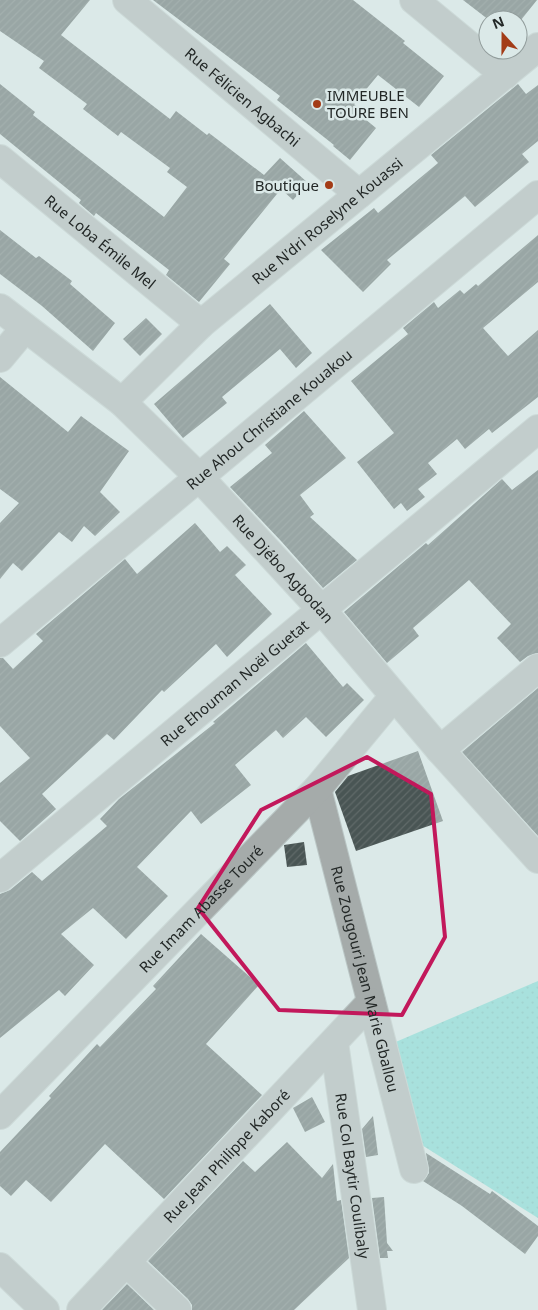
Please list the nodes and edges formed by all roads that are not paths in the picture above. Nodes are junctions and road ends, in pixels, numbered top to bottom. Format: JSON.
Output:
{"nodes":[{"id":1,"x":127,"y":0,"type":"edge"},
{"id":2,"x":414,"y":0,"type":"edge"},
{"id":3,"x":538,"y":46,"type":"edge"},
{"id":4,"x":505,"y":75,"type":"junction"},
{"id":5,"x":0,"y":159,"type":"edge"},
{"id":6,"x":359,"y":194,"type":"junction"},
{"id":7,"x":538,"y":195,"type":"edge"},
{"id":8,"x":0,"y":308,"type":"edge"},
{"id":9,"x":201,"y":324,"type":"junction"},
{"id":10,"x":25,"y":328,"type":"junction"},
{"id":11,"x":0,"y":358,"type":"edge"},
{"id":12,"x":122,"y":402,"type":"junction"},
{"id":13,"x":538,"y":429,"type":"edge"},
{"id":14,"x":200,"y":478,"type":"junction"},
{"id":15,"x":321,"y":609,"type":"junction"},
{"id":16,"x":0,"y":643,"type":"edge"},
{"id":17,"x":538,"y":668,"type":"edge"},
{"id":18,"x":394,"y":696,"type":"junction"},
{"id":19,"x":440,"y":750,"type":"junction"},
{"id":20,"x":317,"y":789,"type":"junction"},
{"id":21,"x":538,"y":859,"type":"edge"},
{"id":22,"x":0,"y":878,"type":"edge"},
{"id":23,"x":371,"y":1002,"type":"junction"},
{"id":24,"x":334,"y":1042,"type":"junction"},
{"id":25,"x":0,"y":1114,"type":"edge"},
{"id":26,"x":414,"y":1169,"type":"dead end"},
{"id":27,"x":126,"y":1262,"type":"junction"},
{"id":28,"x":0,"y":1267,"type":"edge"},
{"id":29,"x":45,"y":1310,"type":"edge"},
{"id":30,"x":81,"y":1310,"type":"edge"},
{"id":31,"x":177,"y":1310,"type":"edge"},
{"id":32,"x":372,"y":1310,"type":"edge"}],
"edges":[{"from":1,"to":6,"type":"street","name":"Rue Félicien Agbachi"},
{"from":2,"to":4,"type":"street"},
{"from":3,"to":4,"type":"street","name":"Rue N'dri Roselyne Kouassi"},
{"from":4,"to":6,"type":"street","name":"Rue N'dri Roselyne Kouassi"},
{"from":5,"to":9,"type":"street","name":"Rue Loba Émile Mel"},
{"from":6,"to":9,"type":"street","name":"Rue N'dri Roselyne Kouassi"},
{"from":7,"to":14,"type":"street","name":"Rue Ahou Christiane Kouakou"},
{"from":8,"to":10,"type":"street","name":"Rue Djébo Agbodan"},
{"from":9,"to":12,"type":"street","name":"Rue N'dri Roselyne Kouassi"},
{"from":10,"to":11,"type":"street"},
{"from":10,"to":12,"type":"street","name":"Rue Djébo Agbodan"},
{"from":12,"to":14,"type":"street","name":"Rue Djébo Agbodan"},
{"from":13,"to":15,"type":"street","name":"Rue Ehouman Noël Guetat"},
{"from":14,"to":15,"type":"street","name":"Rue Djébo Agbodan"},
{"from":14,"to":16,"type":"street","name":"Rue Ahou Christiane Kouakou"},
{"from":15,"to":18,"type":"street","name":"Rue Djébo Agbodan"},
{"from":15,"to":22,"type":"street","name":"Rue Ehouman Noël Guetat"},
{"from":17,"to":19,"type":"street"},
{"from":18,"to":19,"type":"street","name":"Rue Djébo Agbodan"},
{"from":18,"to":20,"type":"street","name":"Rue Imam Abasse Touré"},
{"from":19,"to":21,"type":"street","name":"Rue Djébo Agbodan"},
{"from":20,"to":23,"type":"street","name":"Rue Zougouri Jean Marie Gballou"},
{"from":20,"to":25,"type":"street","name":"Rue Imam Abasse Touré"},
{"from":23,"to":24,"type":"street","name":"Rue Jean Philippe Kaboré"},
{"from":23,"to":26,"type":"street","name":"Rue Zougouri Jean Marie Gballou"},
{"from":24,"to":27,"type":"street","name":"Rue Jean Philippe Kaboré"},
{"from":24,"to":32,"type":"street","name":"Rue Col Baytir Coulibaly"},
{"from":27,"to":30,"type":"street","name":"Rue Jean Philippe Kaboré"},
{"from":27,"to":31,"type":"street"},
{"from":28,"to":29,"type":"street"}]}
